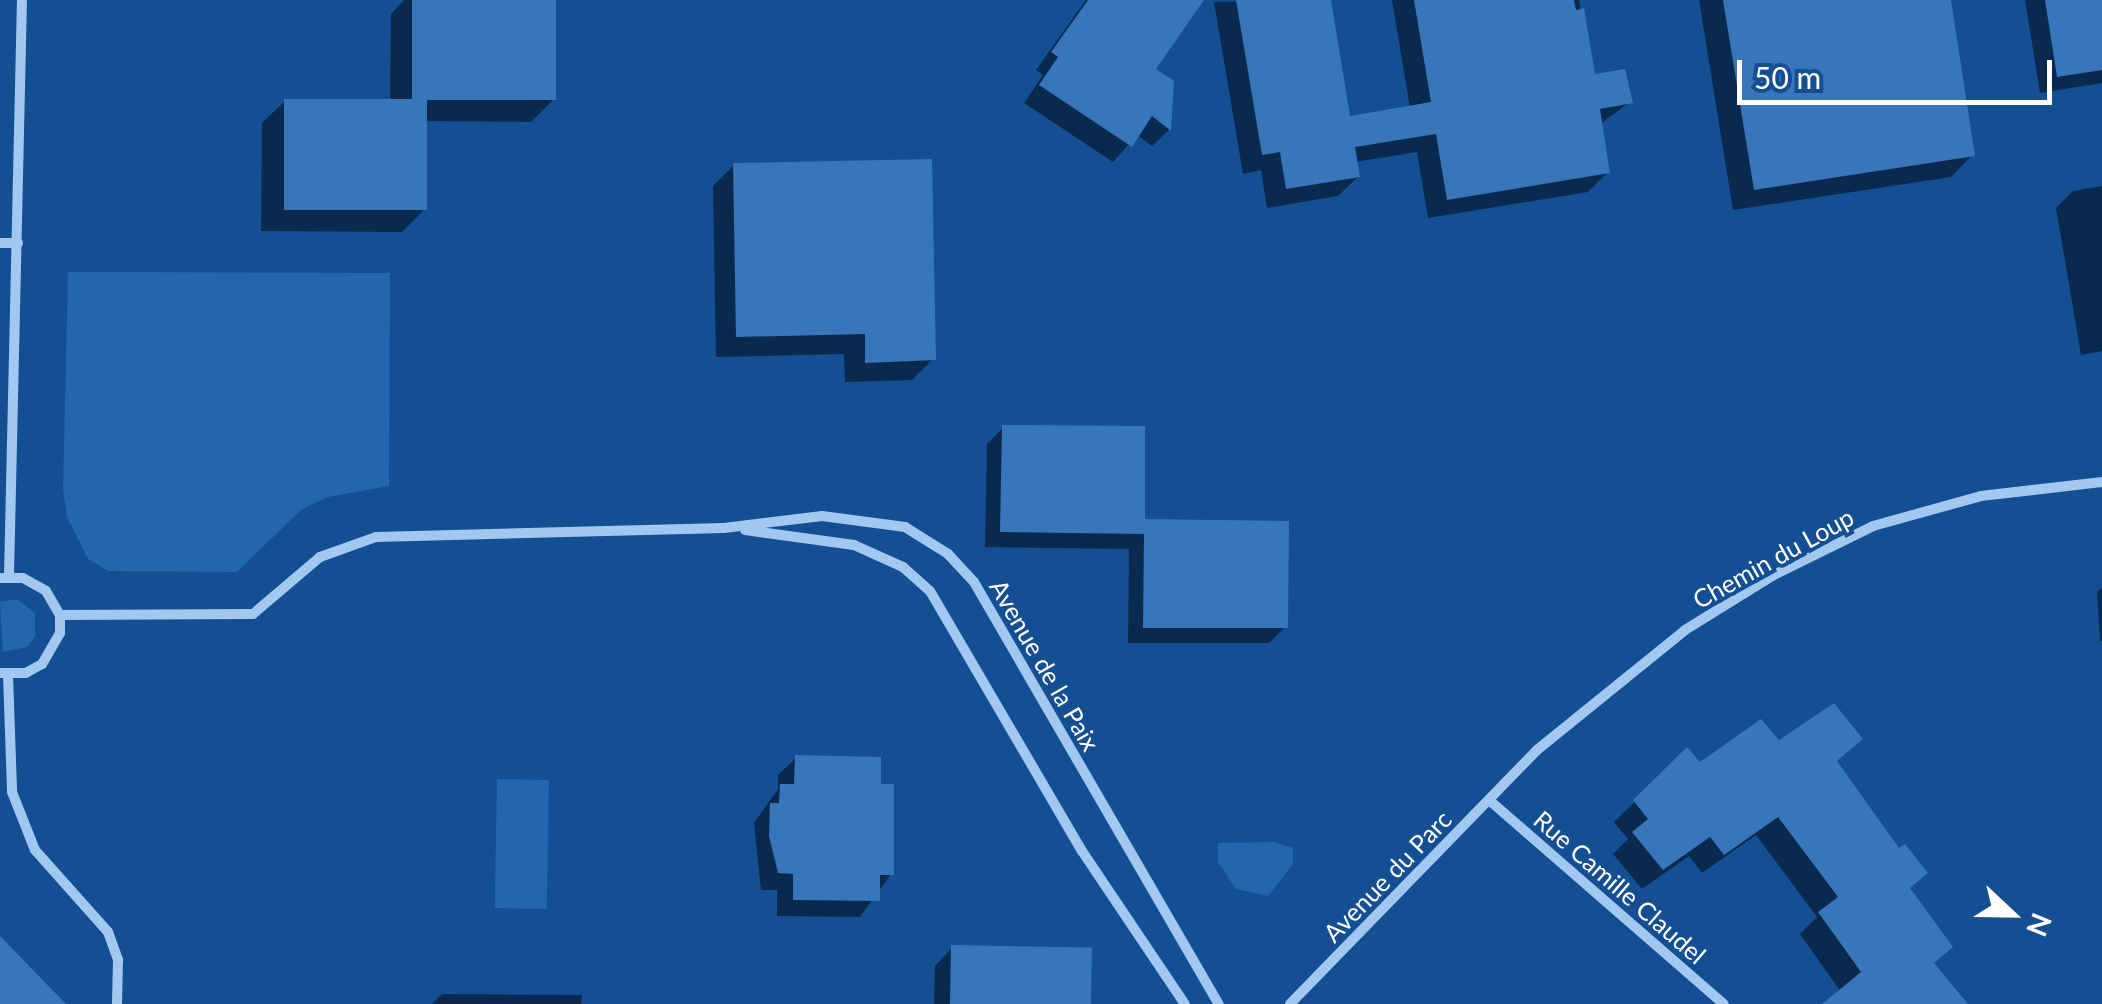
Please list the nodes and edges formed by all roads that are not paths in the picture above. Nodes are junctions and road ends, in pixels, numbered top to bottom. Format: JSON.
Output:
{"nodes":[{"id":1,"x":22,"y":0,"type":"edge"},
{"id":2,"x":0,"y":243,"type":"edge"},
{"id":3,"x":18,"y":243,"type":"junction"},
{"id":4,"x":2102,"y":482,"type":"edge"},
{"id":5,"x":724,"y":528,"type":"junction"},
{"id":6,"x":4,"y":577,"type":"edge"},
{"id":7,"x":60,"y":615,"type":"junction"},
{"id":8,"x":4,"y":674,"type":"edge"},
{"id":9,"x":1513,"y":775,"type":"joint"},
{"id":10,"x":1489,"y":800,"type":"junction"},
{"id":11,"x":117,"y":1004,"type":"edge"},
{"id":12,"x":1185,"y":1004,"type":"edge"},
{"id":13,"x":1219,"y":1004,"type":"edge"},
{"id":14,"x":1290,"y":1004,"type":"edge"},
{"id":15,"x":1724,"y":1004,"type":"edge"}],
"edges":[{"from":1,"to":3,"type":"street"},
{"from":2,"to":3,"type":"street"},
{"from":3,"to":6,"type":"street"},
{"from":4,"to":9,"type":"street","name":"Chemin du Loup"},
{"from":5,"to":7,"type":"street","name":"Avenue de la Paix"},
{"from":5,"to":12,"type":"street","name":"Avenue de la Paix"},
{"from":5,"to":13,"type":"street","name":"Avenue de la Paix"},
{"from":6,"to":7,"type":"street"},
{"from":7,"to":8,"type":"street"},
{"from":8,"to":11,"type":"street"},
{"from":9,"to":10,"type":"street","name":"Avenue du Parc"},
{"from":10,"to":14,"type":"street","name":"Avenue du Parc"},
{"from":10,"to":15,"type":"street","name":"Rue Camille Claudel"}]}
